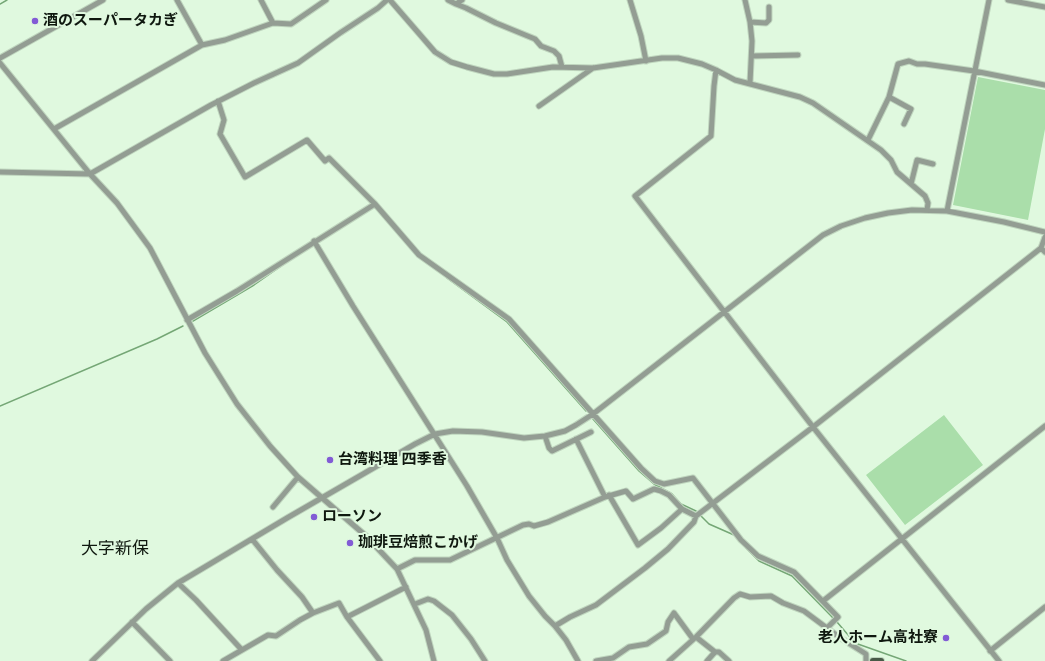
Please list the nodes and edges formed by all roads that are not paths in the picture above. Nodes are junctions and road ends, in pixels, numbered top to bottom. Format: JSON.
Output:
{"nodes":[{"id":1,"x":103,"y":0,"type":"edge"},
{"id":2,"x":177,"y":0,"type":"edge"},
{"id":3,"x":261,"y":0,"type":"edge"},
{"id":4,"x":326,"y":0,"type":"edge"},
{"id":5,"x":387,"y":0,"type":"edge"},
{"id":6,"x":390,"y":0,"type":"edge"},
{"id":7,"x":448,"y":0,"type":"edge"},
{"id":8,"x":462,"y":0,"type":"edge"},
{"id":9,"x":630,"y":0,"type":"edge"},
{"id":10,"x":745,"y":0,"type":"edge"},
{"id":11,"x":989,"y":0,"type":"edge"},
{"id":12,"x":1008,"y":0,"type":"edge"},
{"id":13,"x":456,"y":4,"type":"junction"},
{"id":14,"x":769,"y":7,"type":"dead end"},
{"id":15,"x":1045,"y":7,"type":"edge"},
{"id":16,"x":750,"y":22,"type":"junction"},
{"id":17,"x":273,"y":23,"type":"junction"},
{"id":18,"x":202,"y":45,"type":"junction"},
{"id":19,"x":798,"y":55,"type":"dead end"},
{"id":20,"x":752,"y":56,"type":"junction"},
{"id":21,"x":0,"y":58,"type":"edge"},
{"id":22,"x":646,"y":61,"type":"junction"},
{"id":23,"x":0,"y":63,"type":"edge"},
{"id":24,"x":562,"y":68,"type":"junction"},
{"id":25,"x":593,"y":68,"type":"junction"},
{"id":26,"x":716,"y":70,"type":"junction"},
{"id":27,"x":974,"y":71,"type":"junction"},
{"id":28,"x":750,"y":83,"type":"junction"},
{"id":29,"x":1045,"y":85,"type":"edge"},
{"id":30,"x":889,"y":97,"type":"junction"},
{"id":31,"x":218,"y":101,"type":"junction"},
{"id":32,"x":540,"y":106,"type":"dead end"},
{"id":33,"x":904,"y":124,"type":"dead end"},
{"id":34,"x":54,"y":129,"type":"junction"},
{"id":35,"x":868,"y":140,"type":"junction"},
{"id":36,"x":910,"y":158,"type":"dead end"},
{"id":37,"x":917,"y":160,"type":"junction"},
{"id":38,"x":934,"y":164,"type":"dead end"},
{"id":39,"x":0,"y":172,"type":"edge"},
{"id":40,"x":90,"y":174,"type":"junction"},
{"id":41,"x":911,"y":184,"type":"junction"},
{"id":42,"x":375,"y":204,"type":"junction"},
{"id":43,"x":927,"y":210,"type":"junction"},
{"id":44,"x":947,"y":211,"type":"junction"},
{"id":45,"x":1045,"y":232,"type":"edge"},
{"id":46,"x":1045,"y":237,"type":"edge"},
{"id":47,"x":314,"y":241,"type":"junction"},
{"id":48,"x":1043,"y":250,"type":"edge"},
{"id":49,"x":724,"y":312,"type":"junction"},
{"id":50,"x":187,"y":320,"type":"junction"},
{"id":51,"x":593,"y":414,"type":"junction"},
{"id":52,"x":1045,"y":426,"type":"edge"},
{"id":53,"x":812,"y":427,"type":"junction"},
{"id":54,"x":591,"y":432,"type":"dead end"},
{"id":55,"x":435,"y":434,"type":"junction"},
{"id":56,"x":545,"y":436,"type":"junction"},
{"id":57,"x":576,"y":439,"type":"junction"},
{"id":58,"x":298,"y":477,"type":"junction"},
{"id":59,"x":607,"y":496,"type":"junction"},
{"id":60,"x":323,"y":497,"type":"junction"},
{"id":61,"x":712,"y":503,"type":"junction"},
{"id":62,"x":274,"y":507,"type":"dead end"},
{"id":63,"x":682,"y":509,"type":"junction"},
{"id":64,"x":696,"y":516,"type":"junction"},
{"id":65,"x":497,"y":538,"type":"junction"},
{"id":66,"x":252,"y":539,"type":"junction"},
{"id":67,"x":902,"y":539,"type":"junction"},
{"id":68,"x":397,"y":569,"type":"junction"},
{"id":69,"x":178,"y":583,"type":"junction"},
{"id":70,"x":406,"y":587,"type":"junction"},
{"id":71,"x":823,"y":601,"type":"junction"},
{"id":72,"x":415,"y":604,"type":"junction"},
{"id":73,"x":1045,"y":607,"type":"edge"},
{"id":74,"x":313,"y":613,"type":"junction"},
{"id":75,"x":347,"y":617,"type":"junction"},
{"id":76,"x":132,"y":622,"type":"junction"},
{"id":77,"x":555,"y":626,"type":"junction"},
{"id":78,"x":827,"y":628,"type":"junction"},
{"id":79,"x":695,"y":638,"type":"junction"},
{"id":80,"x":241,"y":650,"type":"junction"},
{"id":81,"x":990,"y":651,"type":"junction"},
{"id":82,"x":715,"y":652,"type":"junction"},
{"id":83,"x":97,"y":656,"type":"junction"},
{"id":84,"x":232,"y":659,"type":"edge"},
{"id":85,"x":614,"y":659,"type":"edge"},
{"id":86,"x":92,"y":661,"type":"edge"},
{"id":87,"x":102,"y":661,"type":"edge"},
{"id":88,"x":170,"y":661,"type":"edge"},
{"id":89,"x":223,"y":661,"type":"edge"},
{"id":90,"x":380,"y":661,"type":"edge"},
{"id":91,"x":434,"y":661,"type":"edge"},
{"id":92,"x":485,"y":661,"type":"edge"},
{"id":93,"x":578,"y":661,"type":"edge"},
{"id":94,"x":596,"y":661,"type":"edge"},
{"id":95,"x":669,"y":661,"type":"edge"},
{"id":96,"x":707,"y":661,"type":"edge"},
{"id":97,"x":729,"y":661,"type":"edge"},
{"id":98,"x":866,"y":661,"type":"edge"},
{"id":99,"x":873,"y":661,"type":"edge"},
{"id":100,"x":881,"y":661,"type":"edge"},
{"id":101,"x":999,"y":661,"type":"edge"}],
"edges":[{"from":1,"to":21,"type":"street"},
{"from":2,"to":18,"type":"street"},
{"from":3,"to":17,"type":"street"},
{"from":4,"to":17,"type":"street"},
{"from":5,"to":31,"type":"street"},
{"from":6,"to":24,"type":"street"},
{"from":7,"to":13,"type":"street"},
{"from":8,"to":13,"type":"street"},
{"from":9,"to":22,"type":"street"},
{"from":10,"to":16,"type":"street"},
{"from":11,"to":27,"type":"street"},
{"from":12,"to":15,"type":"street"},
{"from":13,"to":24,"type":"street"},
{"from":14,"to":16,"type":"street"},
{"from":16,"to":20,"type":"street"},
{"from":17,"to":18,"type":"street"},
{"from":18,"to":34,"type":"street"},
{"from":19,"to":20,"type":"street"},
{"from":20,"to":28,"type":"street"},
{"from":22,"to":25,"type":"street"},
{"from":22,"to":26,"type":"street"},
{"from":23,"to":34,"type":"street"},
{"from":24,"to":25,"type":"street"},
{"from":25,"to":32,"type":"street"},
{"from":26,"to":28,"type":"street"},
{"from":26,"to":49,"type":"street"},
{"from":27,"to":29,"type":"street"},
{"from":27,"to":30,"type":"street"},
{"from":27,"to":44,"type":"street"},
{"from":28,"to":35,"type":"street"},
{"from":30,"to":33,"type":"street"},
{"from":30,"to":35,"type":"street"},
{"from":31,"to":40,"type":"street"},
{"from":31,"to":42,"type":"street"},
{"from":34,"to":40,"type":"street"},
{"from":35,"to":41,"type":"street"},
{"from":36,"to":37,"type":"street"},
{"from":37,"to":38,"type":"street"},
{"from":37,"to":41,"type":"street"},
{"from":39,"to":40,"type":"street"},
{"from":40,"to":50,"type":"street"},
{"from":41,"to":43,"type":"street"},
{"from":42,"to":47,"type":"street"},
{"from":42,"to":51,"type":"street"},
{"from":43,"to":44,"type":"street"},
{"from":43,"to":49,"type":"street"},
{"from":44,"to":45,"type":"street"},
{"from":46,"to":48,"type":"street"},
{"from":47,"to":50,"type":"street"},
{"from":47,"to":55,"type":"street"},
{"from":48,"to":53,"type":"street"},
{"from":49,"to":51,"type":"street"},
{"from":49,"to":53,"type":"street"},
{"from":50,"to":58,"type":"street"},
{"from":51,"to":56,"type":"street"},
{"from":51,"to":61,"type":"street"},
{"from":52,"to":67,"type":"street"},
{"from":53,"to":61,"type":"street"},
{"from":53,"to":67,"type":"street"},
{"from":54,"to":57,"type":"street"},
{"from":55,"to":56,"type":"street"},
{"from":55,"to":60,"type":"street"},
{"from":55,"to":65,"type":"street"},
{"from":56,"to":57,"type":"street"},
{"from":57,"to":59,"type":"street"},
{"from":58,"to":60,"type":"street"},
{"from":58,"to":62,"type":"street"},
{"from":59,"to":63,"type":"street"},
{"from":59,"to":63,"type":"street"},
{"from":59,"to":65,"type":"street"},
{"from":60,"to":66,"type":"street"},
{"from":60,"to":68,"type":"street"},
{"from":61,"to":64,"type":"street"},
{"from":61,"to":71,"type":"street"},
{"from":63,"to":64,"type":"street"},
{"from":64,"to":77,"type":"street"},
{"from":65,"to":68,"type":"street"},
{"from":65,"to":77,"type":"street"},
{"from":66,"to":69,"type":"street"},
{"from":66,"to":74,"type":"street"},
{"from":67,"to":71,"type":"street"},
{"from":67,"to":81,"type":"street"},
{"from":68,"to":70,"type":"street"},
{"from":69,"to":76,"type":"street"},
{"from":69,"to":80,"type":"street"},
{"from":70,"to":72,"type":"street"},
{"from":70,"to":75,"type":"street"},
{"from":71,"to":78,"type":"street"},
{"from":72,"to":91,"type":"street"},
{"from":72,"to":92,"type":"street"},
{"from":73,"to":81,"type":"street"},
{"from":74,"to":75,"type":"street"},
{"from":74,"to":80,"type":"street"},
{"from":75,"to":90,"type":"street"},
{"from":76,"to":83,"type":"street"},
{"from":76,"to":88,"type":"street"},
{"from":77,"to":93,"type":"street"},
{"from":78,"to":79,"type":"street"},
{"from":78,"to":98,"type":"street"},
{"from":79,"to":82,"type":"street"},
{"from":79,"to":85,"type":"street"},
{"from":79,"to":95,"type":"street"},
{"from":80,"to":84,"type":"street"},
{"from":81,"to":101,"type":"street"},
{"from":82,"to":96,"type":"street"},
{"from":82,"to":97,"type":"street"},
{"from":83,"to":86,"type":"street"},
{"from":83,"to":87,"type":"street"},
{"from":84,"to":89,"type":"street"},
{"from":85,"to":94,"type":"street"},
{"from":99,"to":100,"type":"main road"}]}
